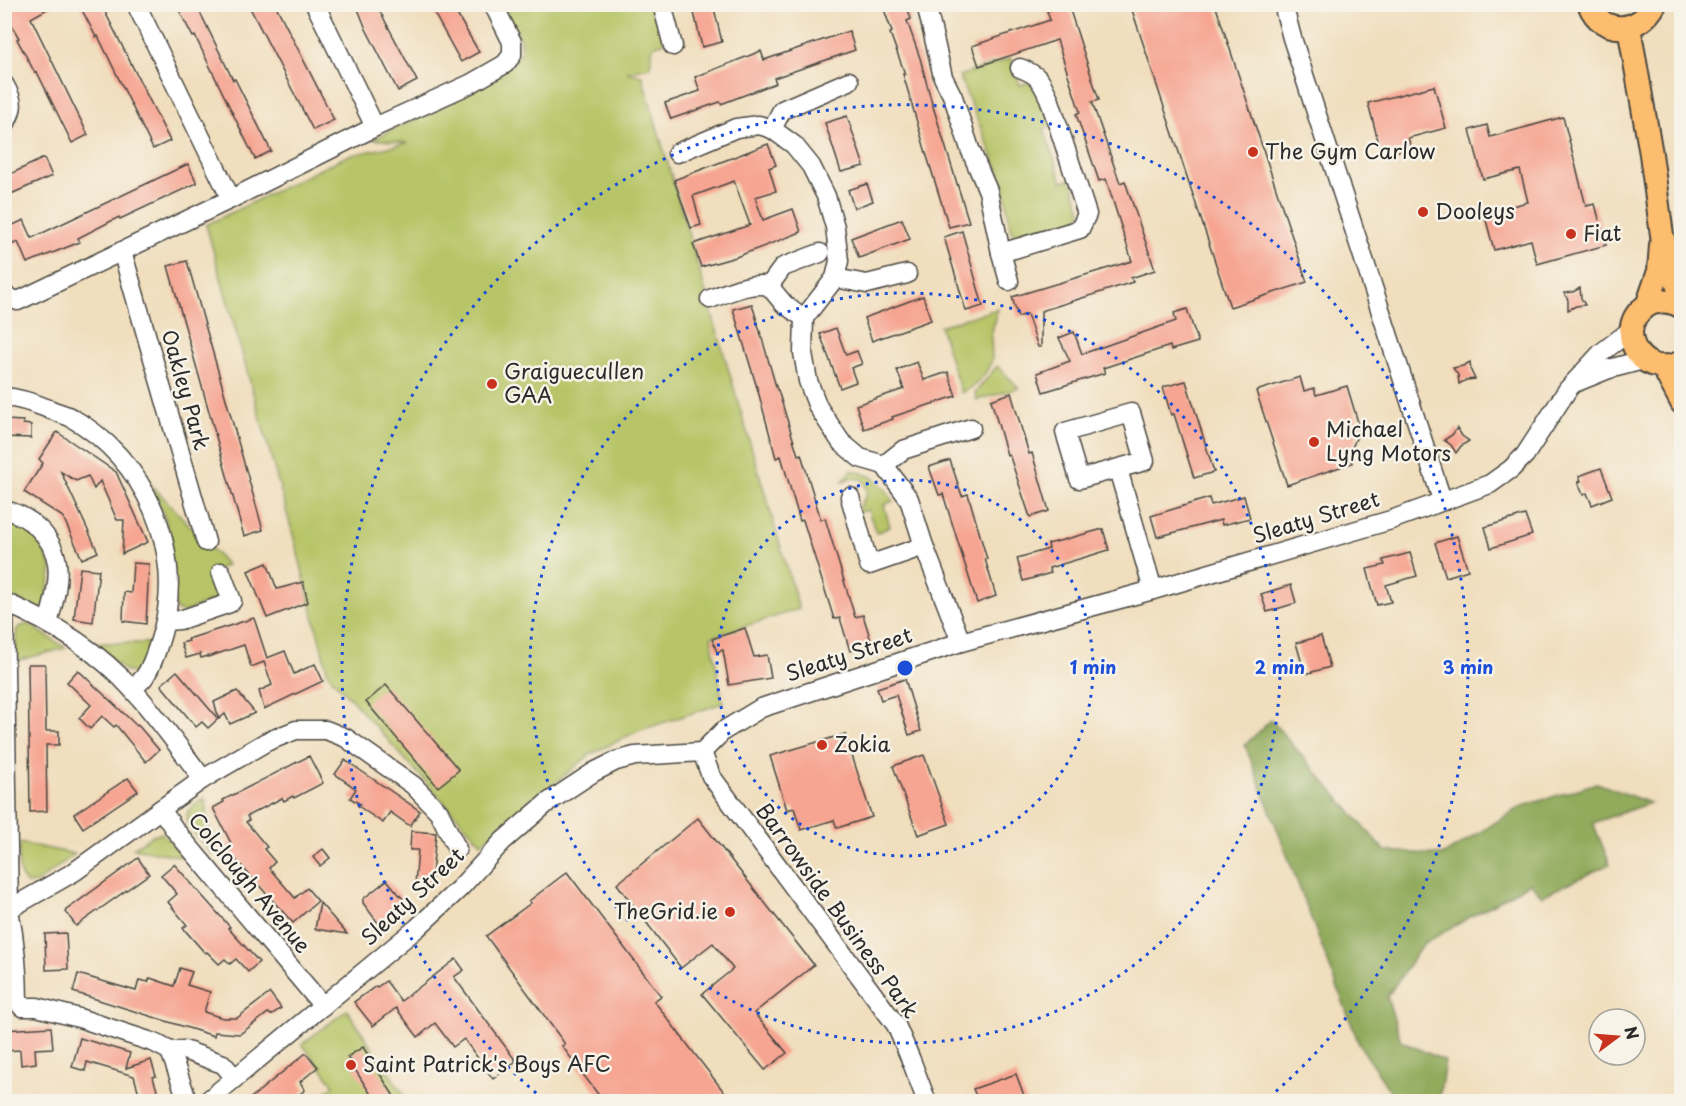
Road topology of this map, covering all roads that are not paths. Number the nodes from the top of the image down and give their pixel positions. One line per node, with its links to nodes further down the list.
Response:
1 (136, 4): 18 (street)
2 (315, 4): 15 (street)
3 (493, 4): 15 (street)
4 (662, 4): 10 (street)
5 (926, 4): 21 (street)
6 (1283, 4): 42 (street)
7 (1589, 4): 9 (main road)
8 (1655, 4): 9 (main road)
9 (1629, 27): 19 (main road)
10 (673, 46)
11 (1020, 68): 21 (street)
12 (849, 81): 16 (street)
13 (4, 84): 14 (street)
14 (4, 127)
15 (375, 127): 18 (street)
16 (772, 129): 17 (street); 24 (street)
17 (676, 153)
18 (231, 199): 20 (street)
19 (1662, 235): 29 (main road); 30 (main road)
20 (122, 251): 27 (street); 44 (street, Oakley Park)
21 (1001, 253): 25 (street)
22 (820, 254): 26 (street)
23 (907, 274): 24 (street)
24 (835, 278): 32 (street)
25 (1009, 281)
26 (769, 286): 28 (street); 32 (street)
27 (4, 296)
28 (710, 299)
29 (1682, 300)
30 (1647, 306): 31 (main road); 33 (main road)
31 (1682, 307)
32 (804, 318): 39 (street)
33 (1631, 330): 34 (main road); 35 (street, Sleaty Street)
34 (1663, 363): 35 (street); 37 (main road)
35 (1574, 382): 42 (street, Sleaty Street)
36 (4, 397): 50 (street)
37 (1682, 403)
38 (971, 428): 39 (street)
39 (884, 465): 45 (street)
40 (1118, 468): 40 (street); 47 (street)
41 (850, 497): 45 (street)
42 (1442, 500): 47 (street, Sleaty Street)
43 (4, 510): 51 (street)
44 (206, 542)
45 (924, 546): 52 (street)
46 (221, 572): 50 (street)
47 (1153, 590): 52 (street, Sleaty Street)
48 (4, 602): 51 (street)
49 (4, 607): 58 (street)
50 (166, 621): 53 (street)
51 (48, 623): 53 (street)
52 (961, 642): 54 (street, Sleaty Street)
53 (132, 689): 55 (street)
54 (702, 752): 59 (street, Sleaty Street); 64 (street, Barrowside Business Park)
55 (203, 779): 56 (street, Colclough Avenue); 57 (street, Colclough Avenue)
56 (161, 809): 58 (street); 59 (street, Colclough Avenue)
57 (457, 849)
58 (7, 911): 60 (street)
59 (323, 1006): 61 (street, Sleaty Street)
60 (170, 1051): 61 (street); 62 (street)
61 (235, 1078): 63 (street, Sleaty Street)
62 (188, 1101)
63 (206, 1101)
64 (927, 1101)

